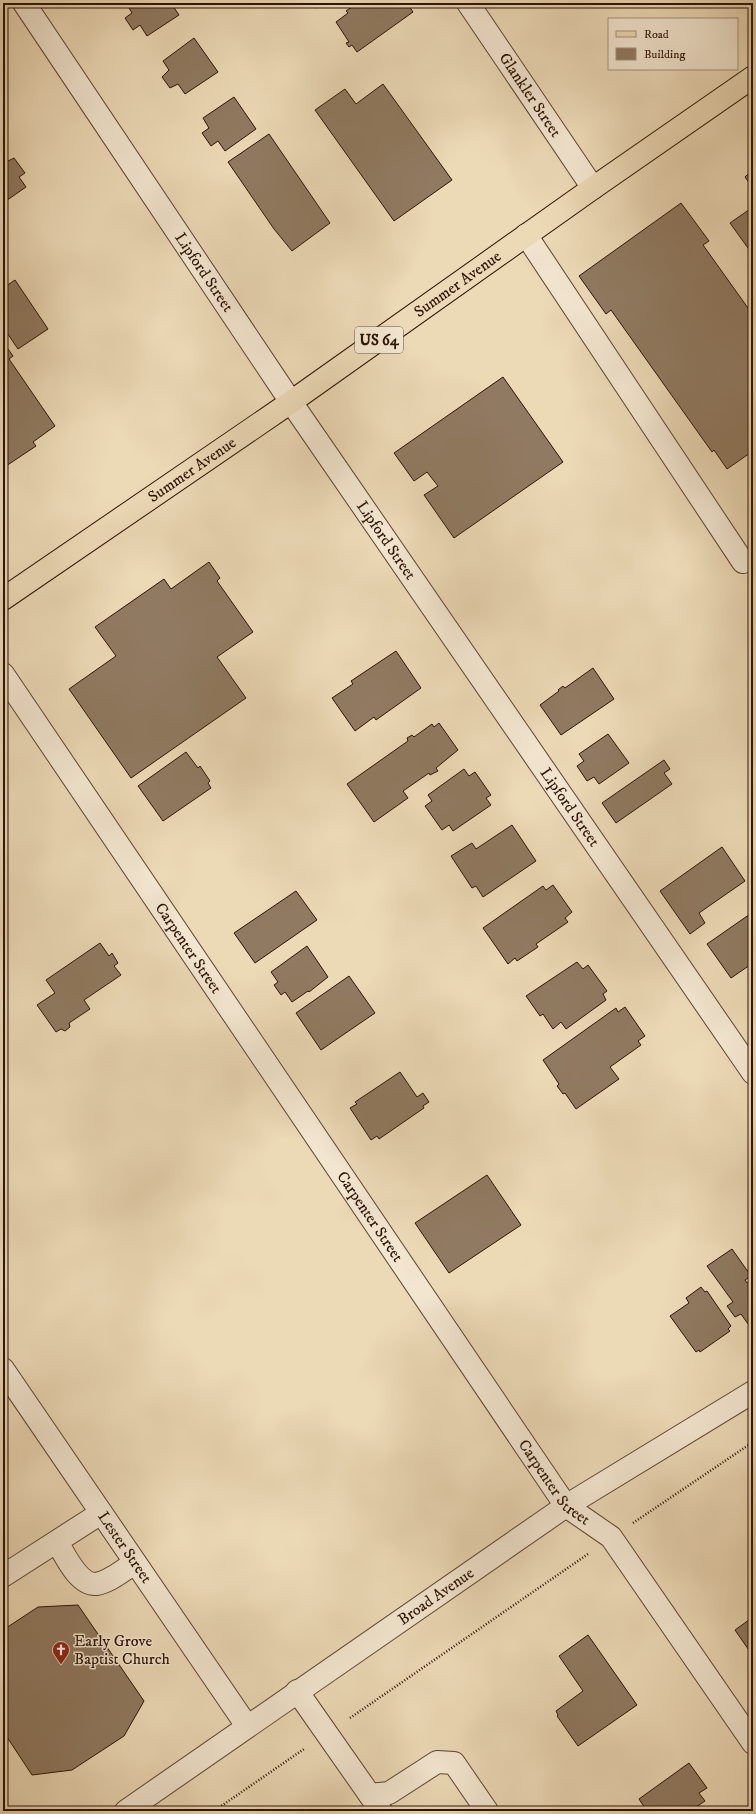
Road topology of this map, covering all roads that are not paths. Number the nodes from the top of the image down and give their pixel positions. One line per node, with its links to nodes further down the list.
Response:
1 (24, 3): 6 (street, Lipford Street)
2 (468, 3): 4 (street, Glankler Street)
3 (753, 77): 4 (main road, Summer Avenue / US 64)
4 (592, 188): 5 (main road, Summer Avenue / US 64)
5 (526, 235): 6 (main road, Summer Avenue / US 64); 7 (street)
6 (292, 402): 8 (main road, Summer Avenue / US 64); 10 (street, Lipford Street)
7 (744, 562)
8 (3, 599)
9 (3, 674): 13 (street, Carpenter Street)
10 (753, 1074)
11 (3, 1369): 14 (street, Lester Street)
12 (753, 1392): 13 (street, Broad Avenue)
13 (566, 1506): 18 (street, Broad Avenue); 20 (street, Carpenter Street)
14 (101, 1513): 15 (street); 16 (street, Lester Street)
15 (57, 1542): 16 (street); 17 (street)
16 (135, 1562): 19 (street, Lester Street)
17 (3, 1576)
18 (297, 1691): 19 (street, Broad Avenue); 21 (street)
19 (247, 1726): 22 (street, Broad Avenue)
20 (753, 1743)
21 (372, 1806): 23 (street)
22 (126, 1811)
23 (487, 1811)

